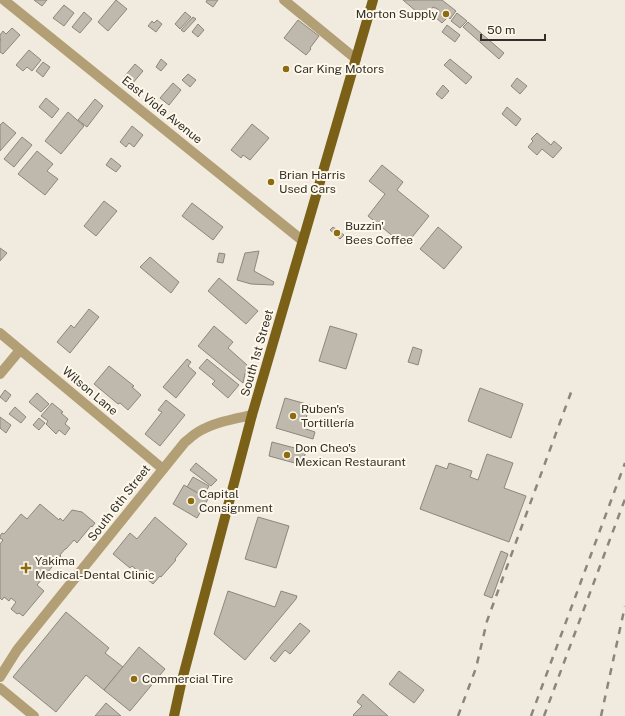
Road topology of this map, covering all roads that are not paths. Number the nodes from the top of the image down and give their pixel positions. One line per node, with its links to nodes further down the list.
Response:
1 (4, 0): 5 (street, East Viola Avenue)
2 (284, 0): 4 (street)
3 (373, 0): 4 (main road, South 1st Street)
4 (356, 59): 5 (main road, South 1st Street)
5 (303, 241): 9 (main road, South 1st Street)
6 (0, 333): 7 (street, Wilson Lane)
7 (20, 350): 8 (street); 10 (street, Wilson Lane)
8 (0, 374)
9 (252, 416): 10 (street, South 6th Street); 14 (main road, South 1st Street)
10 (163, 469): 11 (street, South 6th Street)
11 (0, 676)
12 (0, 688): 13 (street)
13 (34, 716)
14 (174, 716)

